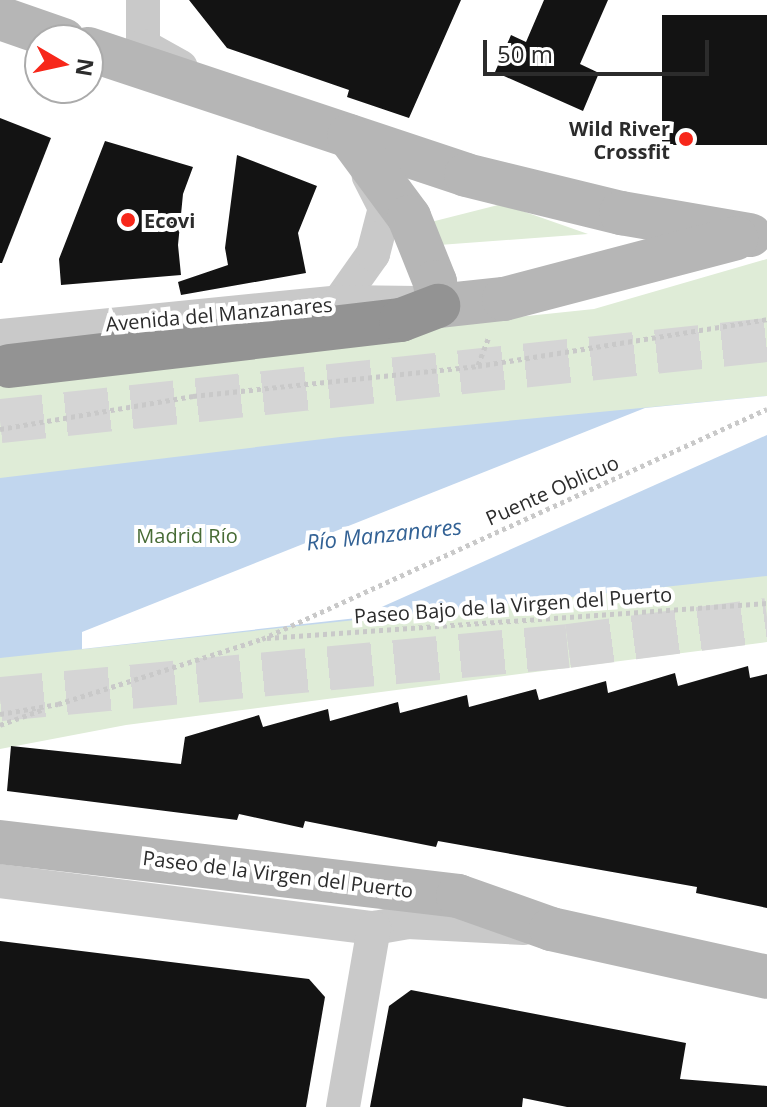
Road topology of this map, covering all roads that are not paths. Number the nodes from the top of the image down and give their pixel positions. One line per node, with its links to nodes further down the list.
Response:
1 (143, 0): 5 (street)
2 (0, 18): 3 (street)
3 (24, 26)
4 (104, 55): 5 (street)
5 (244, 103): 6 (street)
6 (349, 136): 7 (street); 8 (street); 9 (street)
7 (758, 233): 9 (street)
8 (339, 302): 9 (street, Avenida del Manzanares); 10 (street, Avenida del Manzanares)
9 (438, 306): 10 (highway)
10 (4, 351)
11 (0, 842): 14 (street, Paseo de la Virgen del Puerto)
12 (0, 881): 13 (street, Paseo de la Virgen del Puerto)
13 (374, 928): 14 (street, Paseo de la Virgen del Puerto); 16 (street)
14 (551, 929): 15 (street, Paseo de la Virgen del Puerto)
15 (767, 977)
16 (343, 1107)

